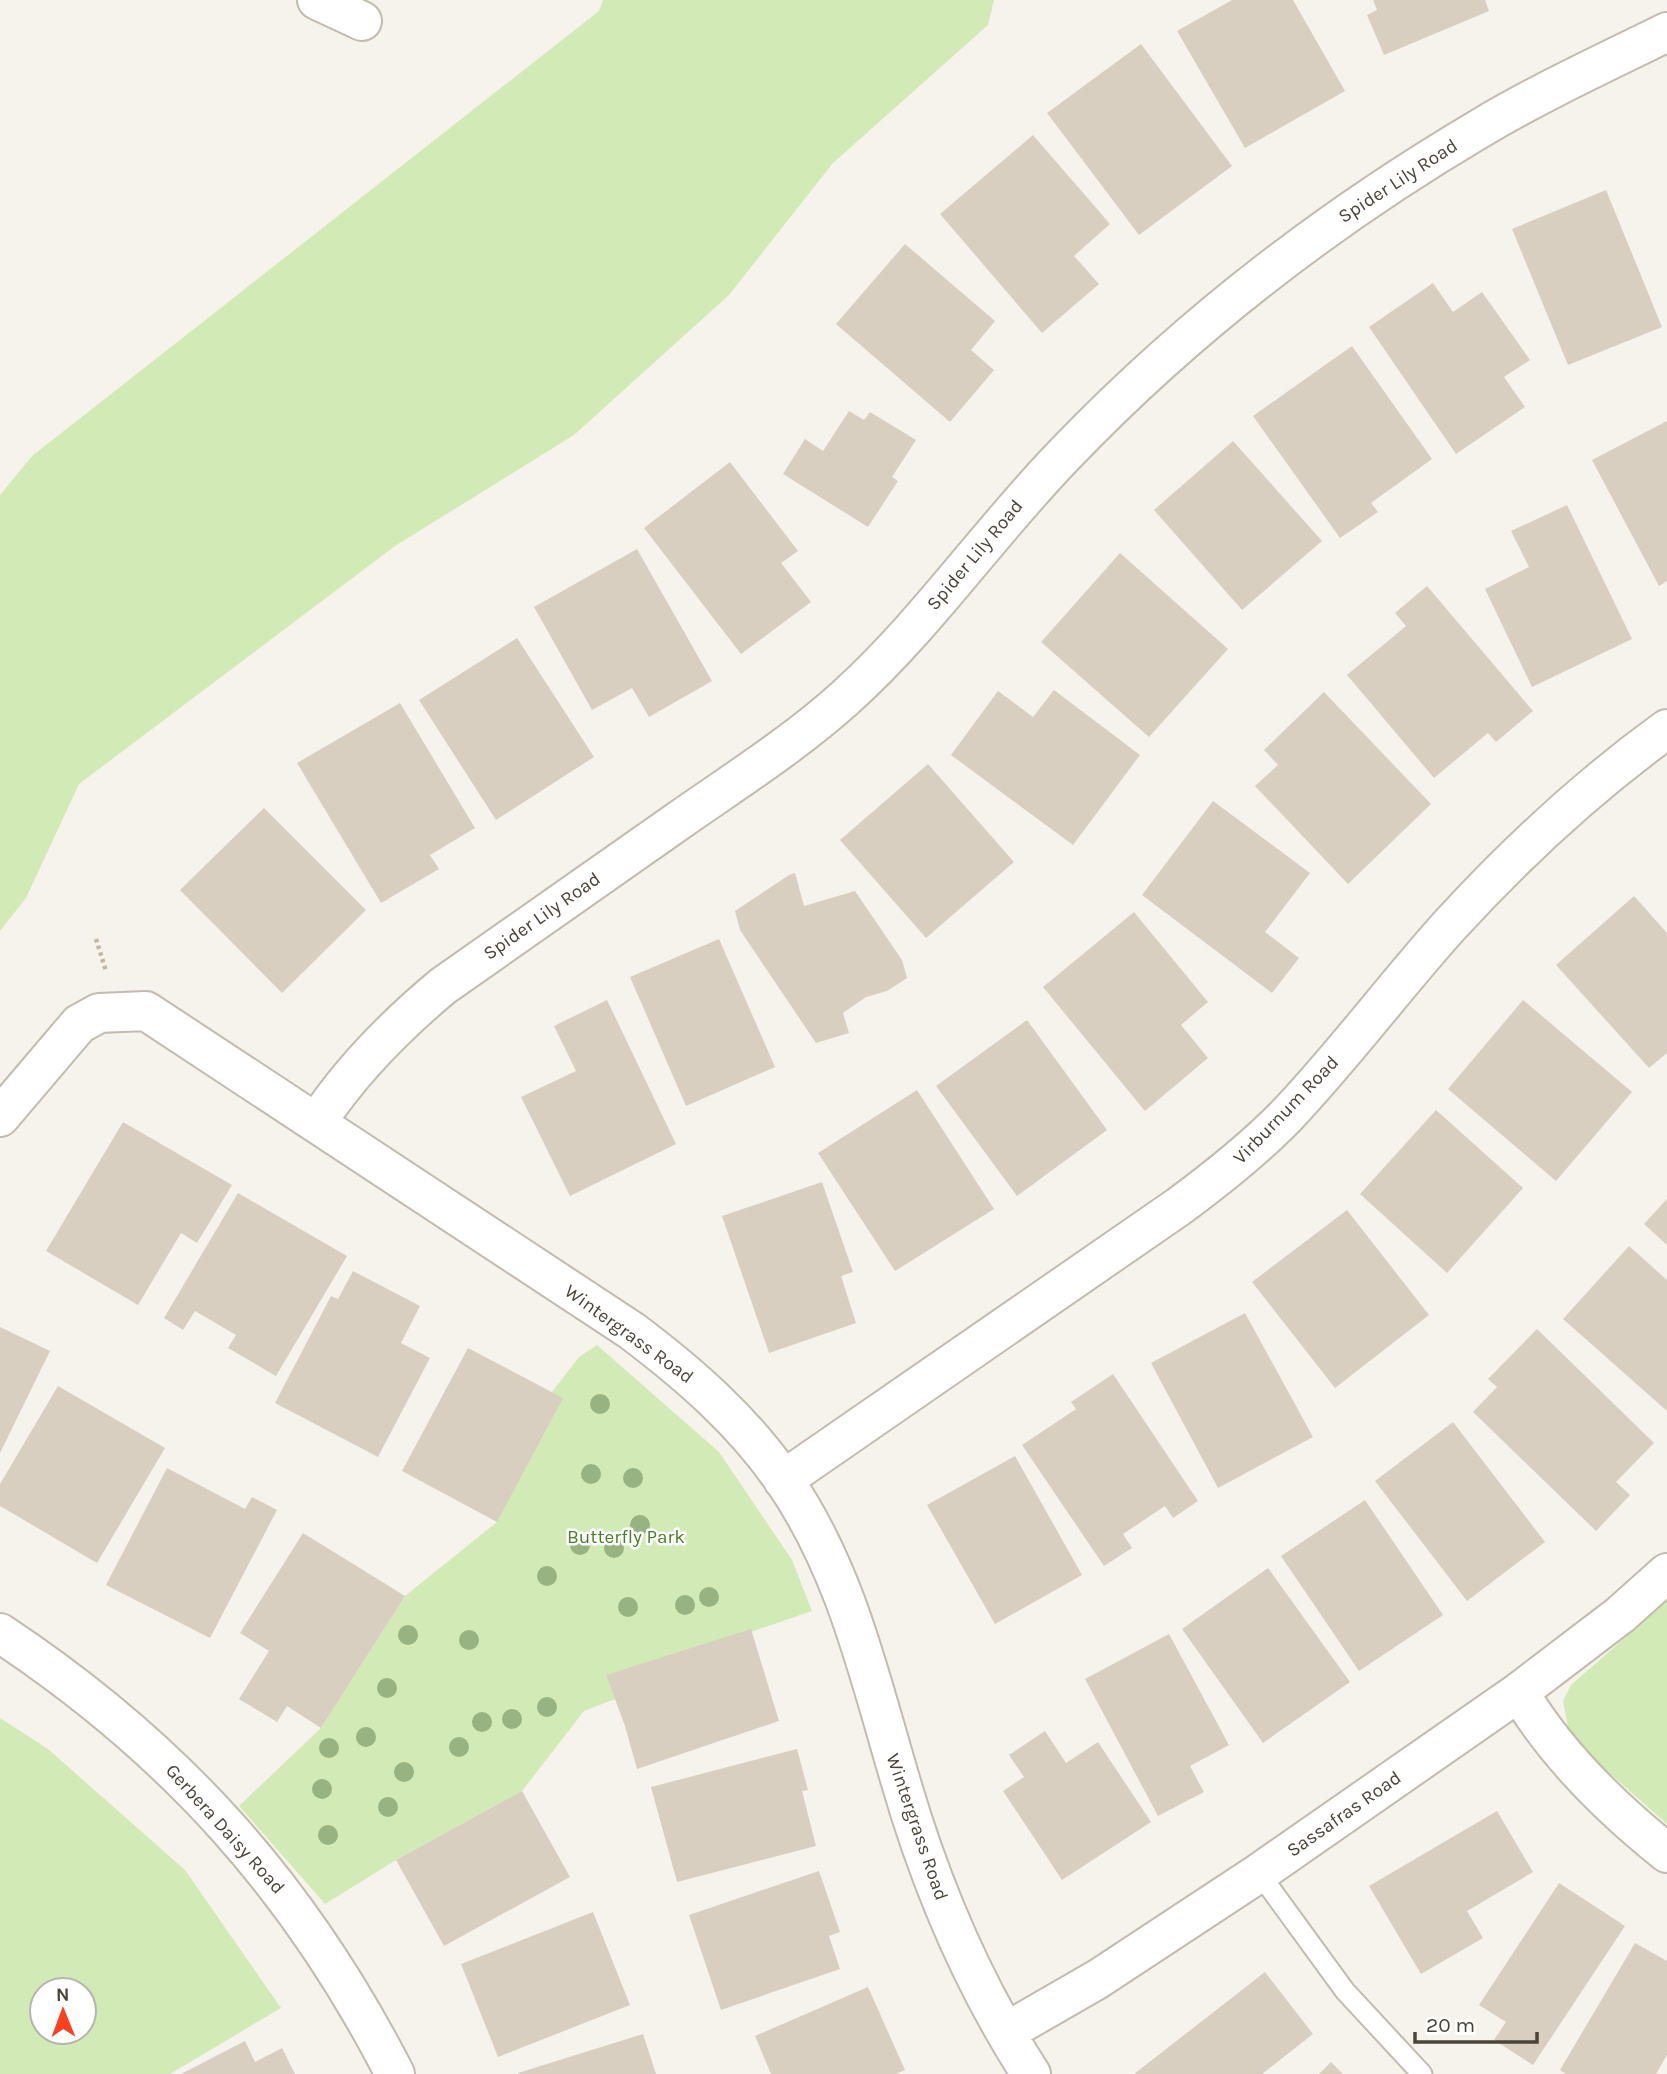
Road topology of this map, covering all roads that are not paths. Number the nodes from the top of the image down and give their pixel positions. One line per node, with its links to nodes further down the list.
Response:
1 (317, 0): 2 (street)
2 (362, 21)
3 (1667, 32): 6 (street, Spider Lily Road)
4 (1667, 729): 7 (street, Virburnum Road)
5 (0, 1116): 6 (street, Wintergrass Road)
6 (317, 1122): 7 (street, Wintergrass Road)
7 (783, 1480): 13 (street, Wintergrass Road)
8 (1667, 1573): 10 (street, Sassafras Road)
9 (0, 1633): 14 (street, Gerbera Daisy Road)
10 (1519, 1692): 11 (street); 12 (street, Sassafras Road)
11 (1667, 1853)
12 (1259, 1873): 13 (street, Sassafras Road); 16 (lane)
13 (1006, 2032): 15 (street, Wintergrass Road)
14 (395, 2074)
15 (1031, 2074)
16 (1422, 2074)

